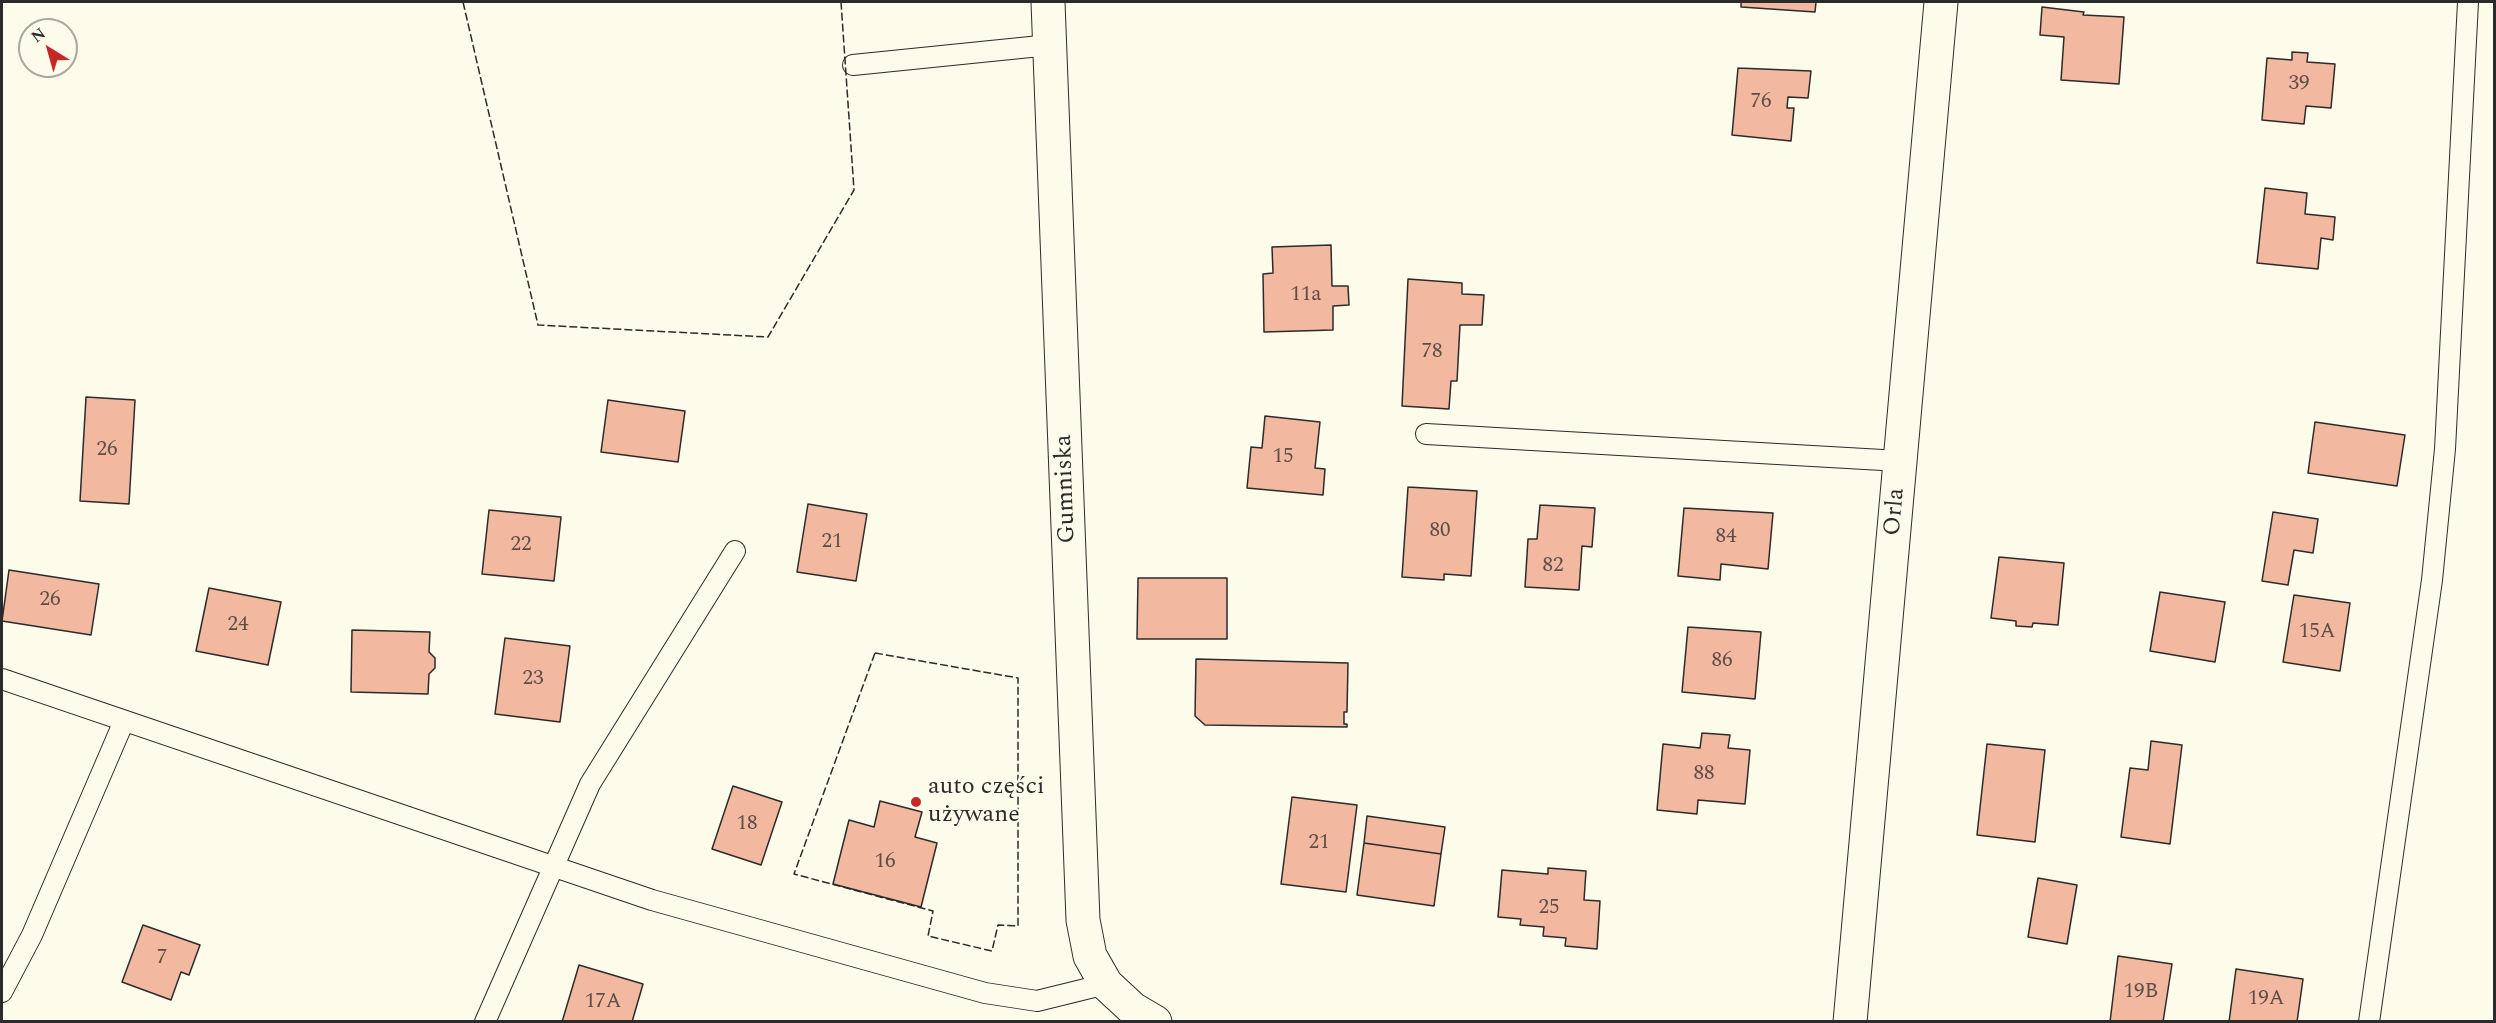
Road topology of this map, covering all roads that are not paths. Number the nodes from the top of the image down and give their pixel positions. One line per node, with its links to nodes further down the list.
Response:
1 (1048, 2): 4 (street, Gumniska)
2 (1941, 2): 7 (street, Orla)
3 (2468, 2): 17 (lane)
4 (1050, 45): 5 (lane); 12 (street, Gumniska)
5 (853, 66)
6 (1426, 434): 7 (lane)
7 (1900, 460): 16 (street, Orla)
8 (735, 551): 11 (lane)
9 (2, 679): 10 (lane)
10 (124, 721): 11 (lane); 13 (lane)
11 (554, 867): 12 (lane); 14 (lane)
12 (1102, 979): 15 (street)
13 (2, 992)
14 (485, 1022)
15 (1155, 1022)
16 (1850, 1022)
17 (2369, 1022)

